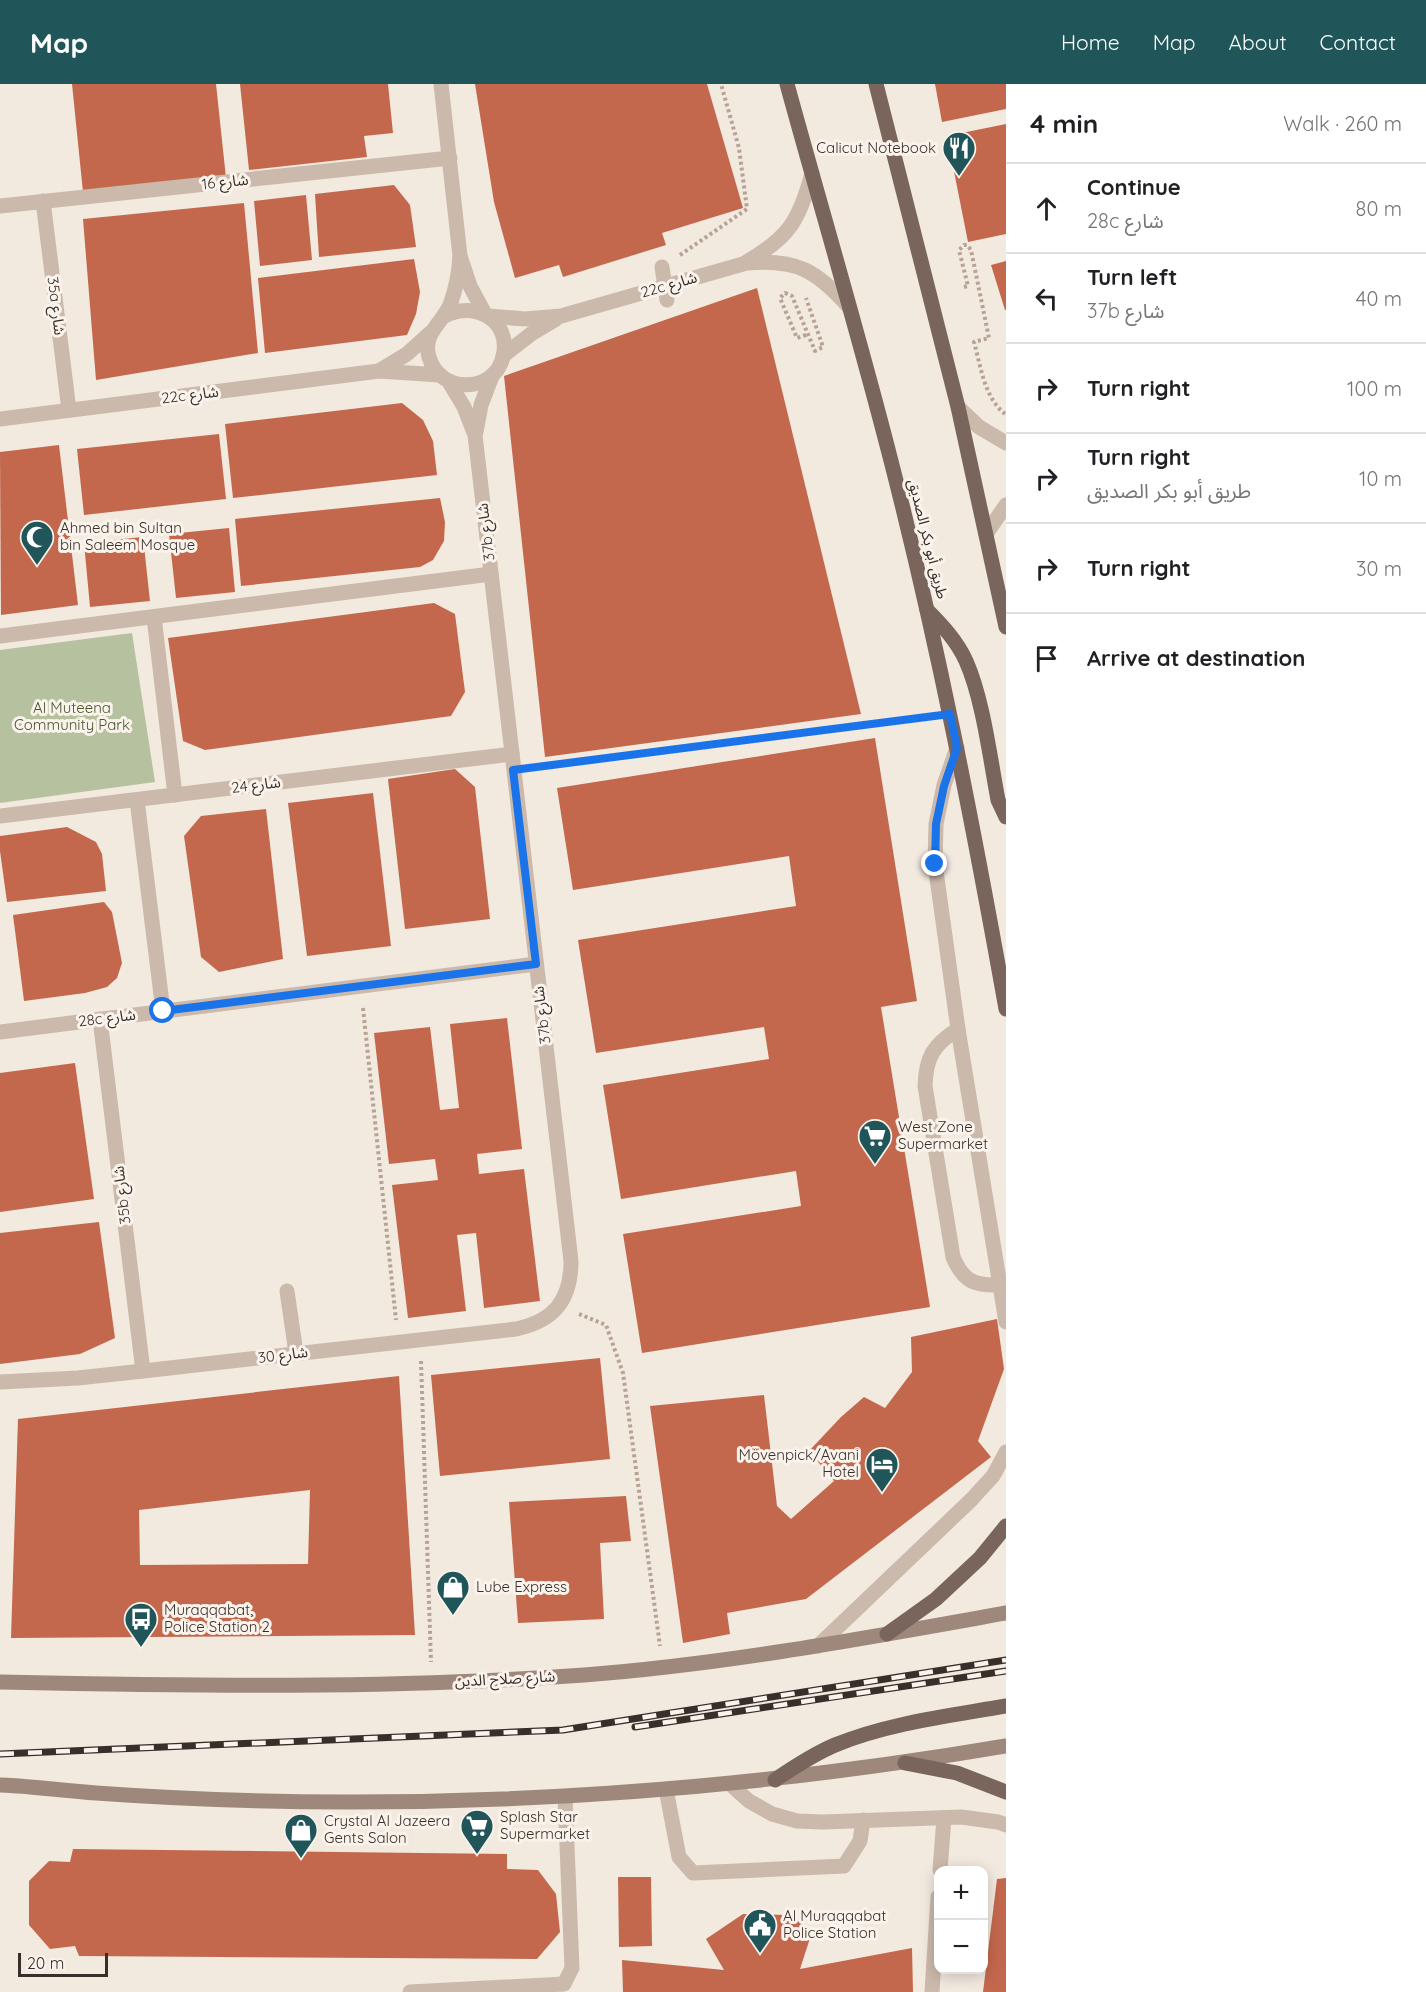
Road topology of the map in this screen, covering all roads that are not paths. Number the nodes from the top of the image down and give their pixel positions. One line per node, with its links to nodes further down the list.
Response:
1 (441, 84): 4 (street)
2 (787, 84): 5 (main road, طريق أبو بكر الصديق)
3 (876, 84): 21 (main road)
4 (450, 158): 6 (street, شارع 16); 8 (street)
5 (812, 173): 9 (street, 22c شارع); 12 (main road, طريق أبو بكر الصديق)
6 (43, 201): 7 (street, شارع 16); 22 (street, 35a شارع)
7 (0, 206)
8 (460, 256): 13 (street); 14 (street)
9 (742, 264): 11 (street, 22c شارع); 12 (street, 22c شارع)
10 (662, 267): 11 (street)
11 (666, 294): 15 (street, 22c شارع)
12 (849, 306): 29 (main road, طريق أبو بكر الصديق)
13 (486, 315): 14 (street); 15 (street, 22c شارع); 17 (street)
14 (445, 316): 16 (street)
15 (561, 316): 17 (street, 22c شارع)
16 (430, 333): 18 (street, 22c شارع); 20 (street)
17 (503, 356): 19 (street)
18 (379, 371): 20 (street, 22c شارع); 22 (street, 22c شارع)
19 (492, 376): 20 (street); 24 (street, 37b شارع)
20 (444, 378): 24 (street, 37b شارع)
21 (958, 407): 25 (street); 27 (main road)
22 (69, 411): 23 (street, 22c شارع)
23 (0, 419)
24 (475, 435): 28 (street, 37b شارع)
25 (1006, 443)
26 (1006, 505): 27 (street)
27 (986, 534): 31 (main road)
28 (491, 574): 30 (street); 34 (street, 37b شارع)
29 (927, 610): 33 (main road, طريق أبو بكر الصديق); 38 (main road)
30 (154, 617): 32 (street); 35 (street)
31 (1006, 627)
32 (0, 636)
33 (957, 748): 40 (main road, طريق أبو بكر الصديق); 43 (street)
34 (512, 754): 35 (street, شارع 24); 39 (street, 37b شارع)
35 (175, 795): 36 (street, شارع 24)
36 (137, 800): 37 (street, شارع 24); 41 (street)
37 (0, 816)
38 (1006, 817)
39 (536, 964): 41 (street, 28c شارع); 47 (street, 37b شارع)
40 (1006, 1009)
41 (163, 1011): 42 (street, 28c شارع)
42 (100, 1019): 44 (street, 28c شارع); 50 (street, 35b شارع)
43 (958, 1029): 45 (street); 45 (street)
44 (0, 1032)
45 (1000, 1285): 48 (street)
46 (287, 1291): 49 (street)
47 (559, 1306): 49 (street, شارع 30)
48 (1006, 1322)
49 (296, 1353): 50 (street, شارع 30)
50 (143, 1371): 51 (street, شارع 30)
51 (0, 1382)
52 (1006, 1452): 56 (street)
53 (1006, 1526): 55 (main road)
54 (1006, 1613): 55 (main road, شارع صلاح الدين)
55 (887, 1634): 56 (main road, شارع صلاح الدين)
56 (818, 1646): 57 (main road, شارع صلاح الدين)
57 (0, 1682)
58 (1006, 1706): 61 (main road)
59 (1006, 1746): 60 (main road)
60 (905, 1763): 61 (main road); 65 (main road)
61 (775, 1779): 62 (main road)
62 (730, 1784): 64 (main road); 68 (street)
63 (0, 1785): 66 (main road)
64 (666, 1789): 66 (main road); 68 (street)
65 (1006, 1792)
66 (565, 1797): 72 (street)
67 (944, 1818): 68 (street); 69 (street); 70 (street)
68 (862, 1820)
69 (1006, 1825)
70 (940, 1866)
71 (937, 1920): 73 (street)
72 (410, 1992)
73 (932, 1992)

